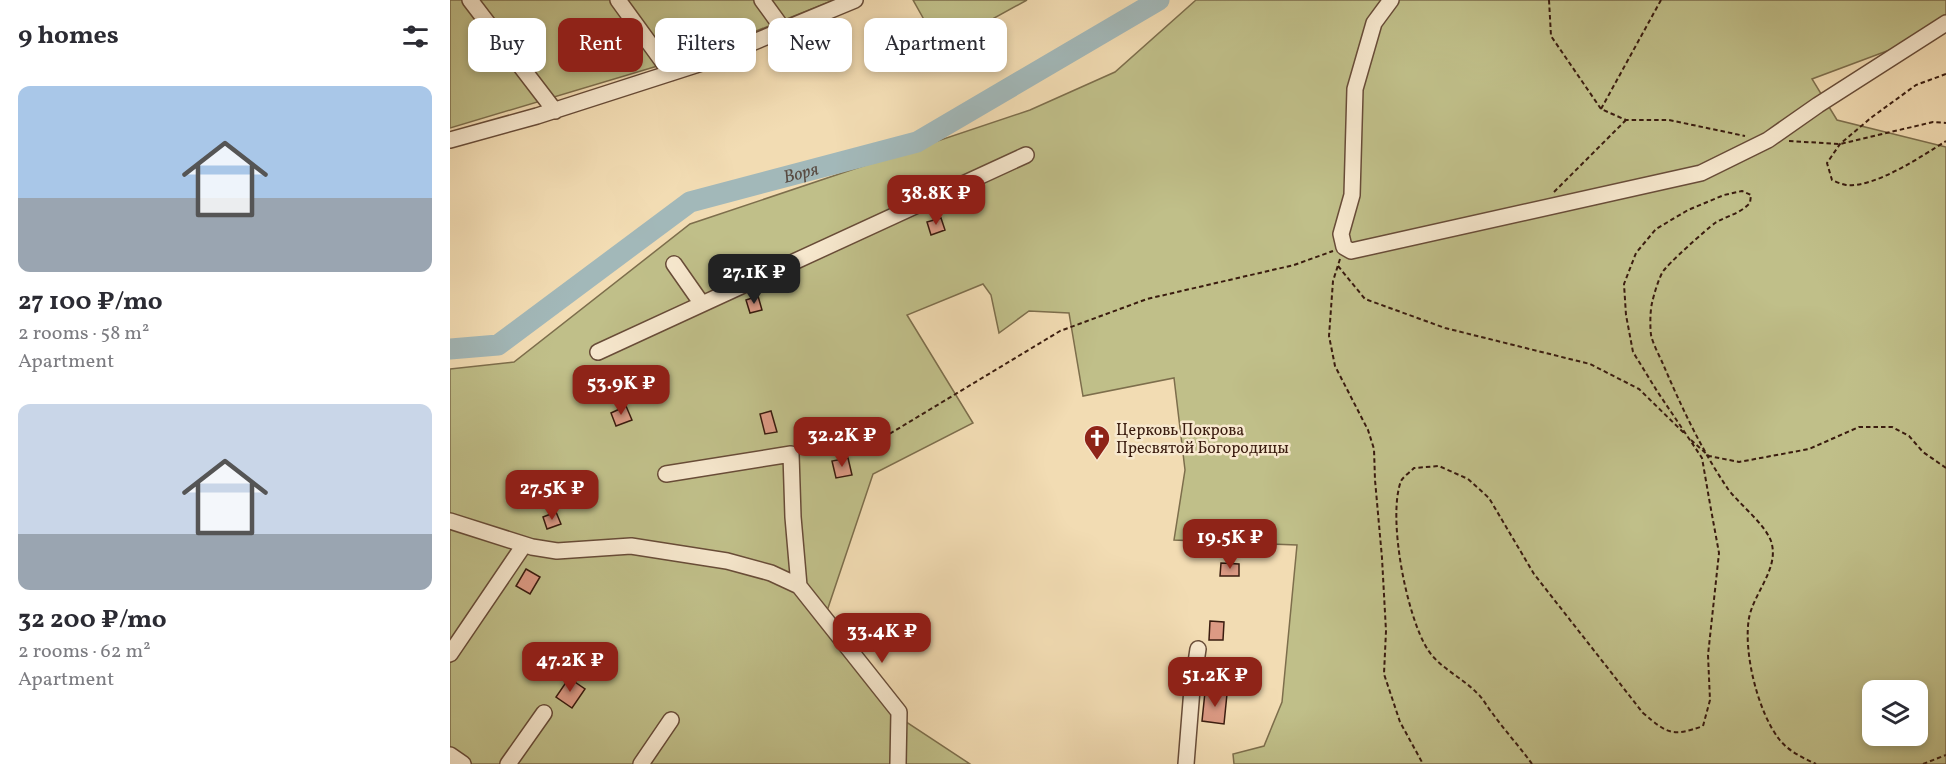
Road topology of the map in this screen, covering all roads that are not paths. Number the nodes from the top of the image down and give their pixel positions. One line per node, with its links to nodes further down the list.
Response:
1 (470, 0): 11 (street)
2 (618, 0): 10 (street)
3 (762, 0): 6 (street)
4 (855, 0): 7 (street)
5 (1391, 0): 8 (street)
6 (775, 18)
7 (810, 18)
8 (1946, 23)
9 (768, 35): 10 (street)
10 (671, 73): 11 (street)
11 (555, 111): 12 (street)
12 (450, 140)
13 (1026, 155): 15 (street)
14 (674, 264): 15 (street)
15 (702, 304): 16 (street)
16 (598, 352)
17 (666, 474): 20 (street)
18 (450, 521): 19 (street)
19 (524, 545): 20 (street); 22 (street)
20 (799, 586): 29 (street)
21 (1198, 649): 30 (street)
22 (450, 654)
23 (544, 713): 27 (street)
24 (671, 720): 28 (street)
25 (450, 755): 26 (street)
26 (463, 764)
27 (508, 764)
28 (641, 764)
29 (897, 764)
30 (1186, 764)

